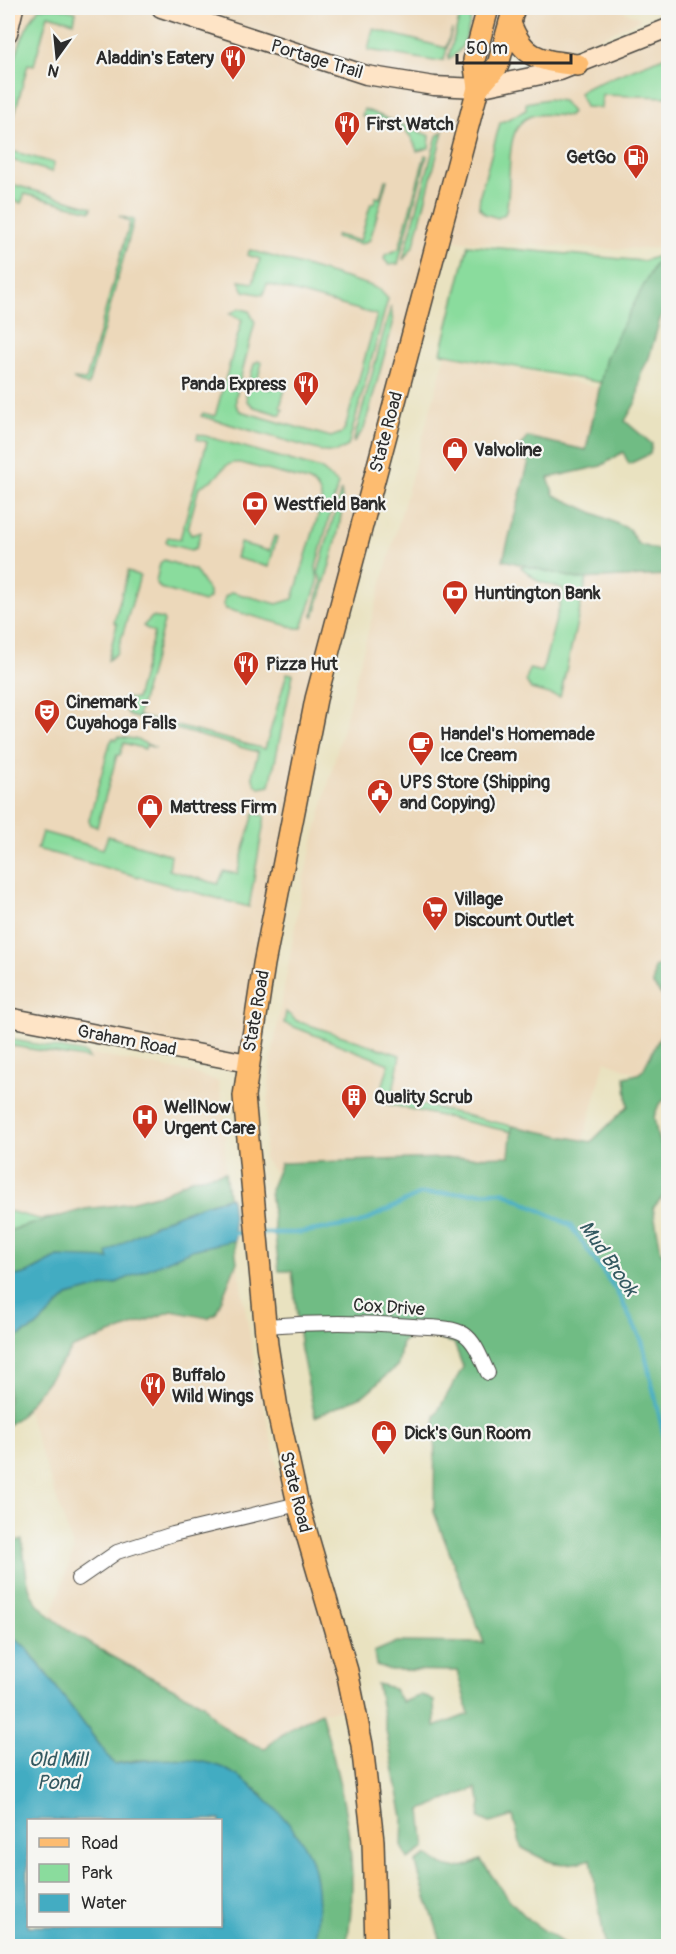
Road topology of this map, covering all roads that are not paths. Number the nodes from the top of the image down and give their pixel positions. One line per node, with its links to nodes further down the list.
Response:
1 (14, 8): 6 (main road)
2 (161, 8): 8 (main road, Portage Trail)
3 (488, 8): 8 (main road, State Road)
4 (512, 15): 7 (main road); 8 (main road, State Road)
5 (669, 28): 7 (main road, Portage Trail)
6 (8, 33)
7 (578, 65): 8 (main road, Portage Trail)
8 (478, 88): 10 (main road, State Road)
9 (8, 1017): 10 (main road, Graham Road)
10 (248, 1063): 11 (main road, State Road)
11 (265, 1326): 12 (street, Cox Drive); 13 (main road, State Road)
12 (488, 1373)
13 (298, 1504): 14 (street); 15 (main road, State Road)
14 (78, 1579)
15 (376, 1947)

